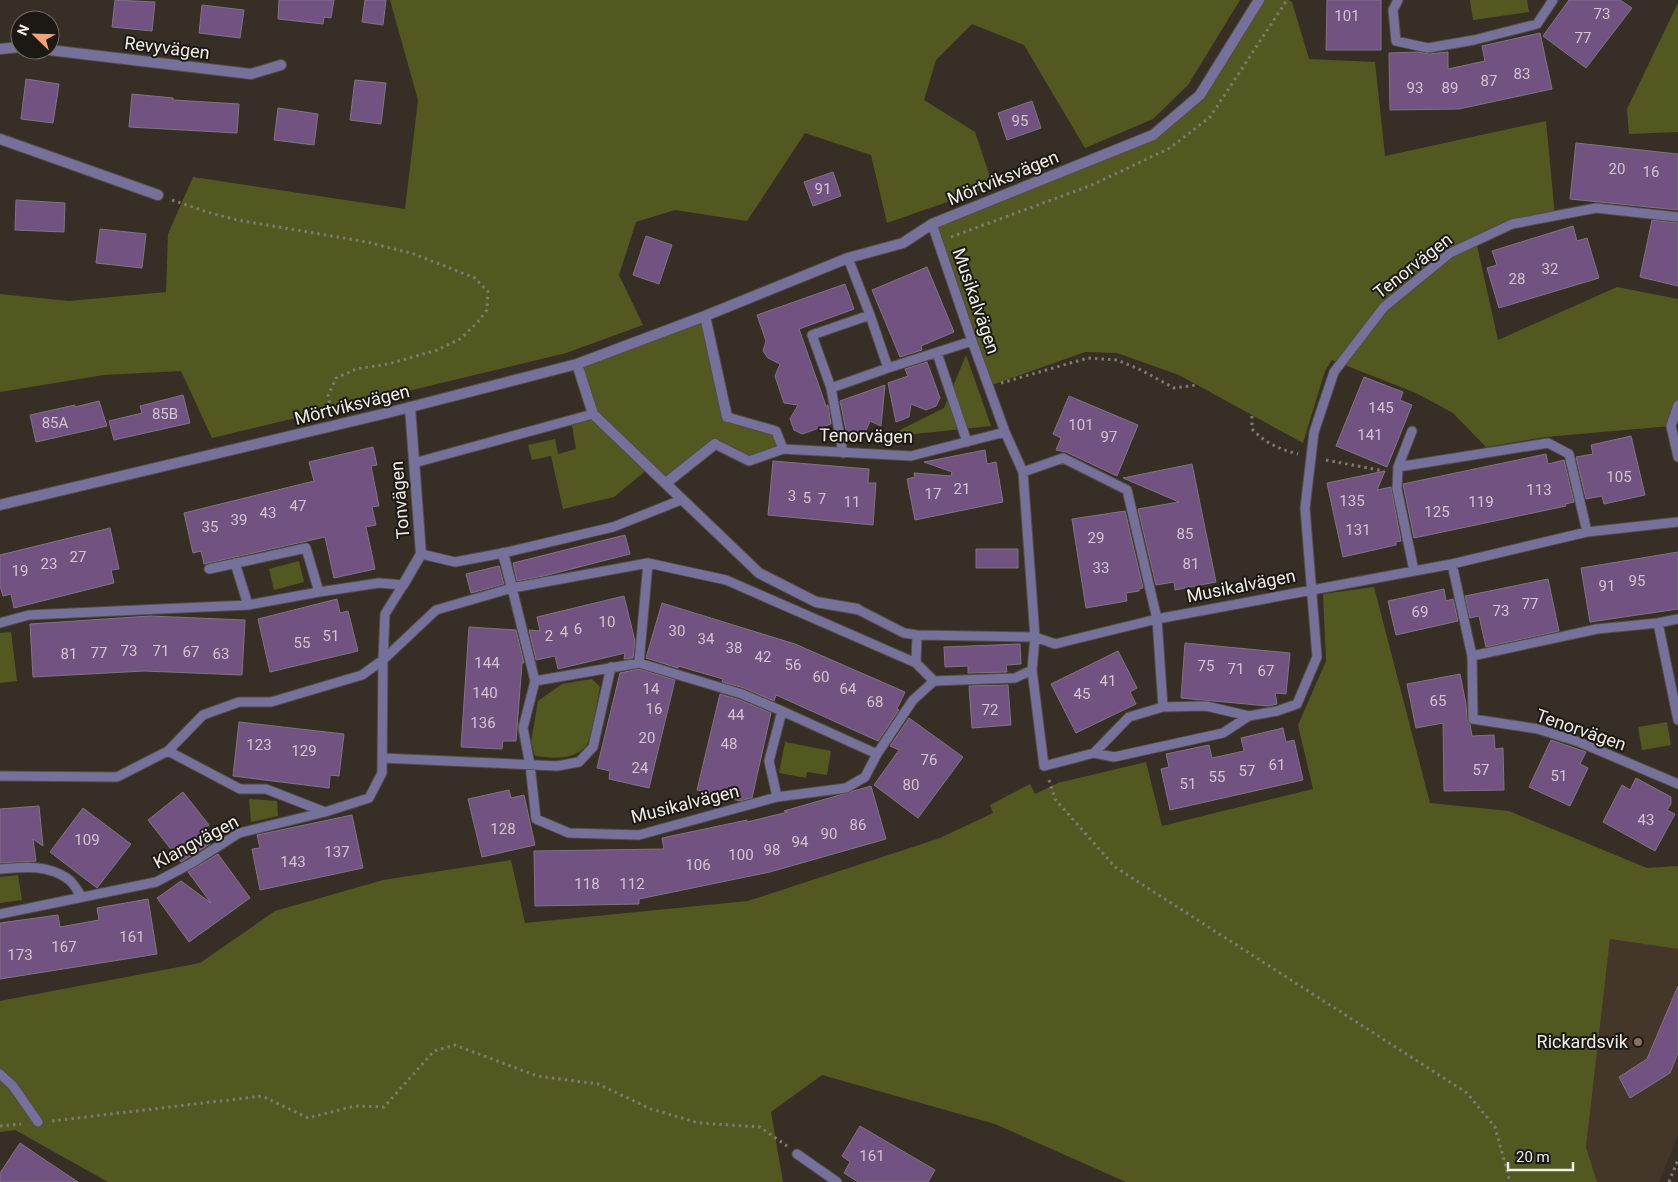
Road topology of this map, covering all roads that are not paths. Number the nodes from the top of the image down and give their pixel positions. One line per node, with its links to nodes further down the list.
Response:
1 (1259, 0): 9 (street, Mörtviksvägen)
2 (1398, 0): 3 (lane)
3 (1553, 0)
4 (60, 51): 5 (street, Revyvägen)
5 (281, 65)
6 (0, 139): 7 (street)
7 (158, 195)
8 (1678, 217): 47 (lane, Tenorvägen)
9 (932, 224): 10 (street, Mörtviksvägen); 13 (lane, Musikalvägen)
10 (848, 258): 11 (lane); 12 (street, Mörtviksvägen)
11 (870, 315): 16 (lane); 17 (lane)
12 (705, 316): 15 (street, Mörtviksvägen); 21 (street)
13 (972, 342): 14 (lane); 23 (lane, Musikalvägen)
14 (937, 353): 16 (lane); 25 (lane)
15 (578, 364): 19 (street, Mörtviksvägen); 20 (street)
16 (888, 368): 17 (lane)
17 (831, 388): 28 (lane)
18 (1678, 405): 24 (lane)
19 (410, 407): 30 (street, Tonvägen); 35 (street, Mörtviksvägen)
20 (592, 414): 30 (lane); 33 (street, Musikalvägen)
21 (727, 417): 27 (lane)
22 (1412, 431): 31 (lane)
23 (1006, 432): 25 (lane, Tenorvägen); 32 (lane, Musikalvägen)
24 (1676, 440): 29 (lane)
25 (967, 442): 28 (lane, Tenorvägen)
26 (715, 444): 27 (lane, Tenorvägen); 33 (street)
27 (783, 449): 28 (lane, Tenorvägen)
28 (843, 453)
29 (1678, 457)
30 (414, 463): 39 (street, Tonvägen)
31 (1398, 467): 37 (lane); 44 (lane)
32 (1023, 472): 51 (lane); 56 (lane, Musikalvägen)
33 (666, 483): 34 (street, Musikalvägen)
34 (681, 500): 38 (lane); 50 (street, Musikalvägen)
35 (0, 505)
36 (1678, 522): 37 (lane)
37 (1587, 532): 42 (lane)
38 (503, 553): 39 (lane); 46 (street)
39 (421, 554): 45 (street, Tonvägen)
40 (235, 563): 43 (lane); 48 (lane); 49 (lane)
41 (648, 563): 46 (lane); 59 (lane); 60 (lane)
42 (1452, 564): 44 (lane); 57 (lane, Tenorvägen)
43 (209, 569)
44 (1414, 571): 47 (lane)
45 (403, 586): 48 (lane); 58 (lane, Klangvägen)
46 (512, 588): 58 (lane); 63 (lane, Musikalvägen)
47 (1313, 589): 51 (lane, Musikalvägen); 67 (lane, Musikalvägen)
48 (319, 592): 49 (lane)
49 (248, 605): 53 (lane)
50 (858, 609): 55 (lane, Musikalvägen)
51 (1156, 619): 56 (lane, Musikalvägen); 65 (lane)
52 (1678, 619): 54 (lane)
53 (0, 623)
54 (1658, 623): 57 (lane); 68 (lane)
55 (917, 635): 56 (lane, Musikalvägen); 60 (lane)
56 (1034, 637): 62 (lane, Musikalvägen)
57 (1472, 656): 75 (lane, Tenorvägen)
58 (383, 660): 69 (lane); 72 (lane, Klangvägen)
59 (639, 663): 61 (lane); 66 (lane)
60 (916, 663): 64 (lane)
61 (611, 668): 63 (lane); 73 (lane)
62 (1032, 670): 64 (lane); 70 (lane, Musikalvägen)
63 (535, 681): 73 (lane, Musikalvägen)
64 (934, 681): 71 (lane, Musikalvägen)
65 (1163, 707): 67 (lane, Musikalvägen); 70 (lane, Musikalvägen)
66 (782, 711): 71 (lane); 76 (lane)
67 (1249, 716): 70 (lane, Musikalvägen)
68 (1678, 720)
69 (168, 751): 74 (lane); 77 (lane, Klangvägen)
70 (1094, 753)
71 (877, 754): 76 (lane, Musikalvägen)
72 (382, 758): 73 (lane); 77 (lane, Klangvägen)
73 (530, 766): 76 (lane, Musikalvägen)
74 (0, 776)
75 (1678, 784)
76 (777, 797)
77 (325, 812): 79 (lane, Klangvägen)
78 (0, 869): 79 (lane)
79 (82, 898): 80 (lane, Klangvägen)
80 (0, 914)
81 (0, 1074): 82 (lane)
82 (38, 1122)
83 (798, 1154): 84 (lane)
84 (837, 1182)

